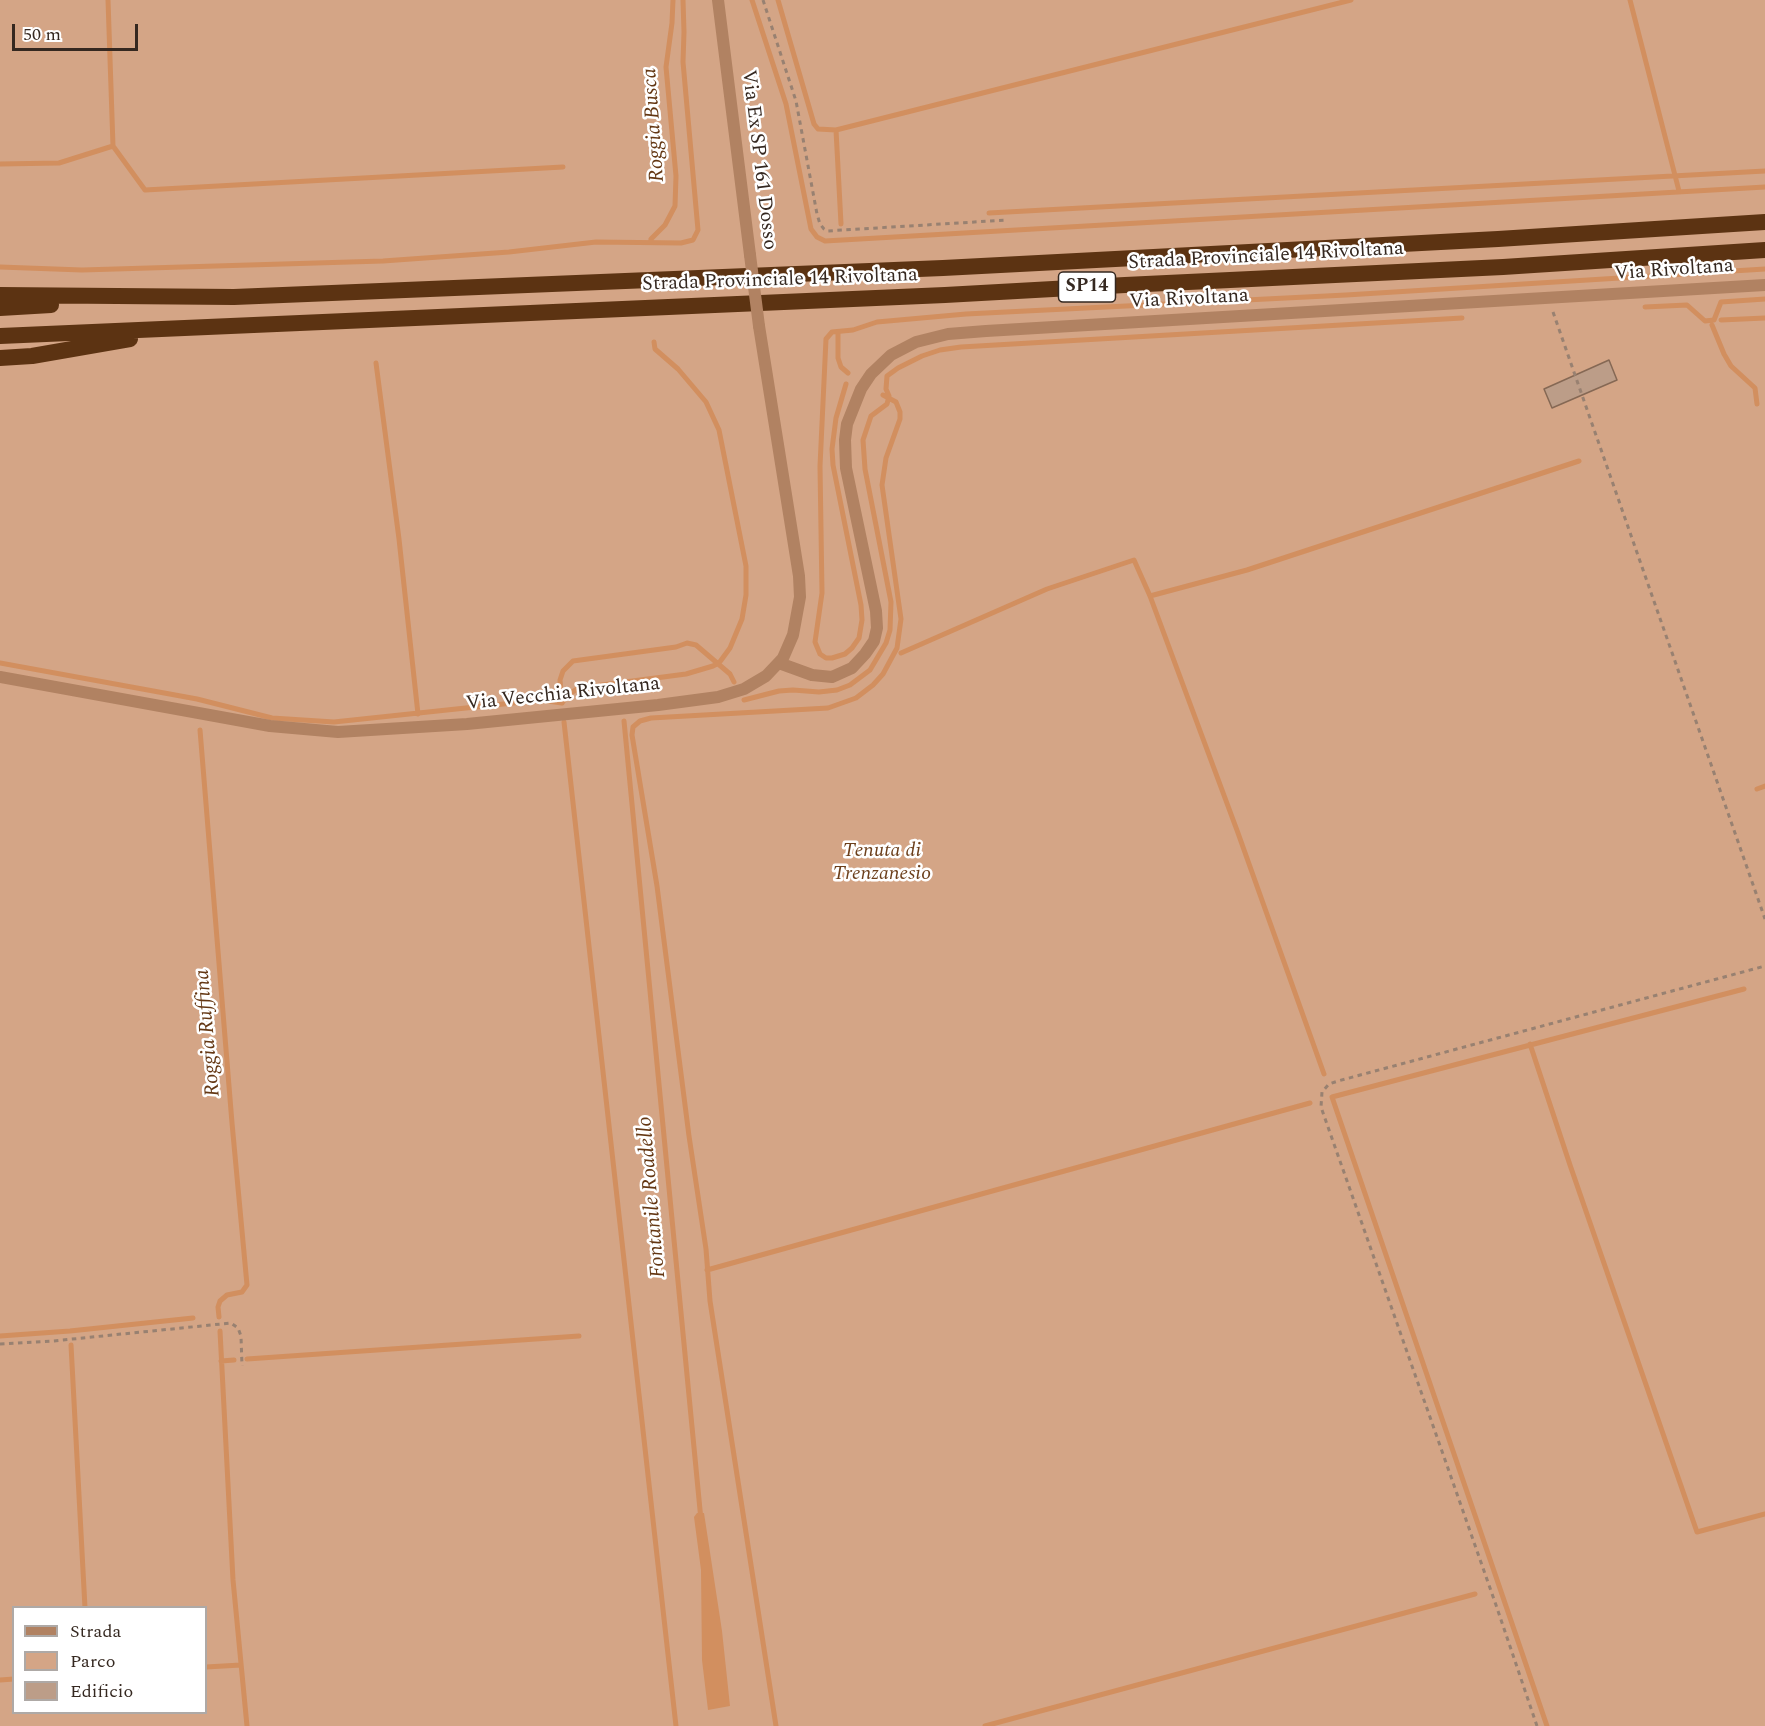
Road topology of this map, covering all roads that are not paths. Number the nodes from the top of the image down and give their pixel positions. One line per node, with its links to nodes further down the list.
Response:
1 (718, 0): 9 (street, Via Ex SP 161 Dosso, bridge)
2 (1765, 222): 6 (highway, Strada Provinciale 14 Rivoltana / SP14)
3 (1765, 250): 8 (highway, Strada Provinciale 14 Rivoltana / SP14)
4 (1765, 285): 12 (street, Via Rivoltana)
5 (0, 295): 6 (highway)
6 (217, 297): 7 (highway)
7 (0, 308)
8 (201, 326): 10 (highway); 11 (highway)
9 (759, 326): 12 (street, Via Vecchia Rivoltana)
10 (0, 336)
11 (0, 358)
12 (779, 663): 13 (street, Via Vecchia Rivoltana)
13 (0, 677)

